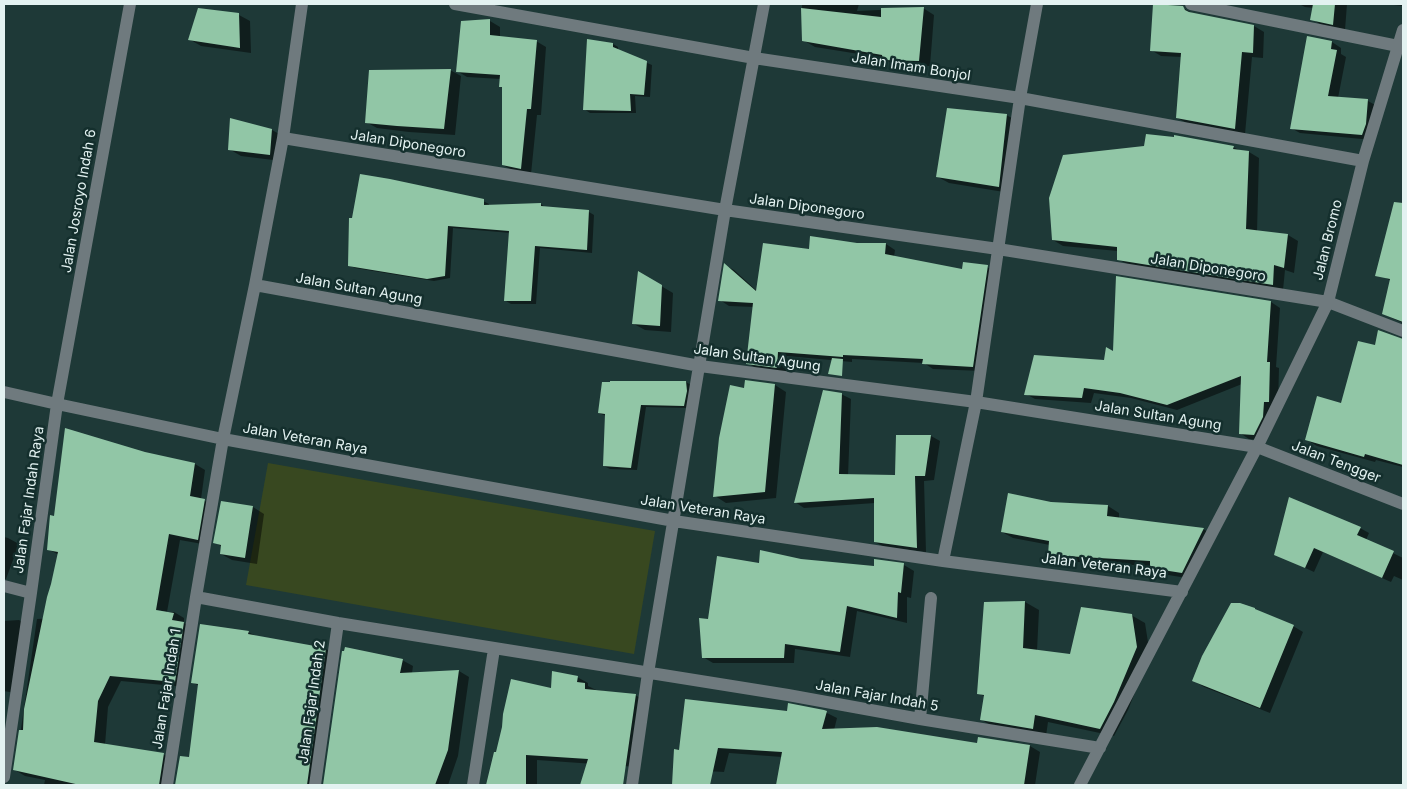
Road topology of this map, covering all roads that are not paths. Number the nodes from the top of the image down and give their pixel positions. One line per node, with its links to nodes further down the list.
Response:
1 (130, 4): 21 (street, Jalan Josroyo Indah 6)
2 (302, 4): 11 (street, Jalan Fajar Indah 1)
3 (455, 4): 9 (street, Jalan Imam Bonjol)
4 (764, 4): 9 (street)
5 (1038, 4): 10 (street)
6 (1191, 4): 8 (street)
7 (1403, 30): 8 (street, Jalan Bromo)
8 (1398, 46): 12 (street, Jalan Bromo)
9 (754, 58): 10 (street, Jalan Imam Bonjol); 13 (street)
10 (1020, 98): 12 (street, Jalan Imam Bonjol); 14 (street)
11 (283, 138): 13 (street, Jalan Diponegoro); 15 (street, Jalan Fajar Indah 1)
12 (1363, 161): 16 (street, Jalan Bromo)
13 (726, 210): 14 (street, Jalan Diponegoro); 18 (street)
14 (998, 249): 16 (street, Jalan Diponegoro); 20 (street)
15 (255, 285): 18 (street, Jalan Sultan Agung); 22 (street, Jalan Fajar Indah 1)
16 (1328, 302): 17 (street, Jalan Diponegoro); 23 (street, Jalan Bromo)
17 (1403, 331)
18 (700, 366): 20 (street, Jalan Sultan Agung); 25 (street)
19 (4, 392): 21 (street, Jalan Veteran Raya)
20 (976, 402): 23 (street, Jalan Sultan Agung); 26 (street)
21 (57, 404): 22 (street, Jalan Veteran Raya); 29 (street, Jalan Fajar Indah Raya)
22 (223, 439): 25 (street, Jalan Veteran Raya); 30 (street, Jalan Fajar Indah 1)
23 (1258, 447): 24 (street, Jalan Tengger); 28 (street, Jalan Bromo)
24 (1403, 504)
25 (674, 521): 26 (street, Jalan Veteran Raya); 34 (street)
26 (943, 561): 28 (street, Jalan Veteran Raya)
27 (4, 586): 29 (street)
28 (1182, 592): 36 (street, Jalan Bromo)
29 (32, 593): 37 (street, Jalan Fajar Indah Raya)
30 (196, 597): 32 (street, Jalan Fajar Indah 5); 38 (street, Jalan Fajar Indah 1)
31 (931, 598): 35 (street)
32 (338, 623): 33 (street, Jalan Fajar Indah 5); 39 (street, Jalan Fajar Indah 2)
33 (494, 648): 34 (street, Jalan Fajar Indah 5); 40 (street)
34 (648, 673): 35 (street, Jalan Fajar Indah 5); 41 (street)
35 (920, 719): 36 (street, Jalan Fajar Indah 5)
36 (1100, 748): 42 (street, Jalan Bromo)
37 (4, 775)
38 (167, 785)
39 (315, 785)
40 (472, 785)
41 (632, 785)
42 (1080, 785)

